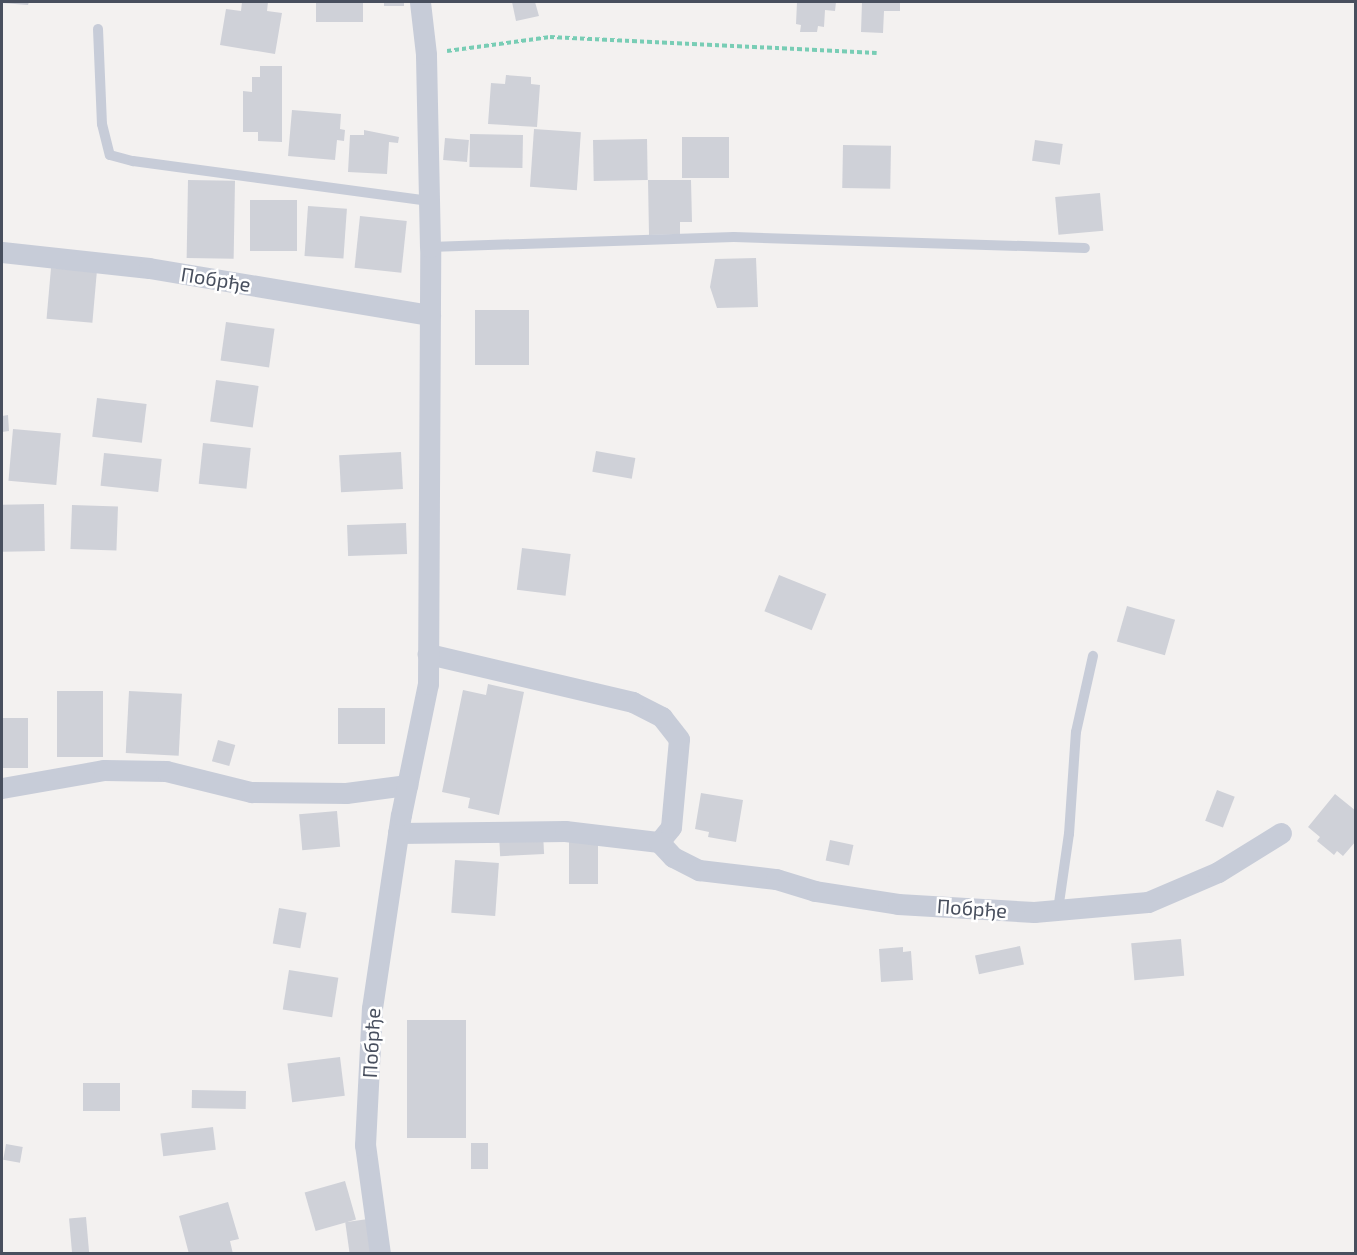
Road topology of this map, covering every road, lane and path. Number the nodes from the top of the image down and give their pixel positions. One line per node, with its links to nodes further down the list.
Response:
1 (420, 2): 4 (street, Побрђе)
2 (98, 29): 5 (lane)
3 (877, 53): 4 (path)
4 (426, 54): 5 (street, Побрђе)
5 (429, 201): 6 (street, Побрђе)
6 (430, 247): 7 (lane); 9 (street, Побрђе)
7 (1085, 248)
8 (2, 252): 9 (street, Побрђе)
9 (430, 315): 10 (street, Побрђе)
10 (428, 654): 12 (street, Побрђе); 16 (street)
11 (1093, 656): 17 (lane)
12 (408, 785): 13 (street); 14 (street, Побрђе)
13 (2, 788)
14 (398, 833): 16 (street); 18 (street, Побрђе)
15 (1281, 833): 17 (street, Побрђе)
16 (659, 842): 17 (street, Побрђе)
17 (1058, 910)
18 (380, 1254)

